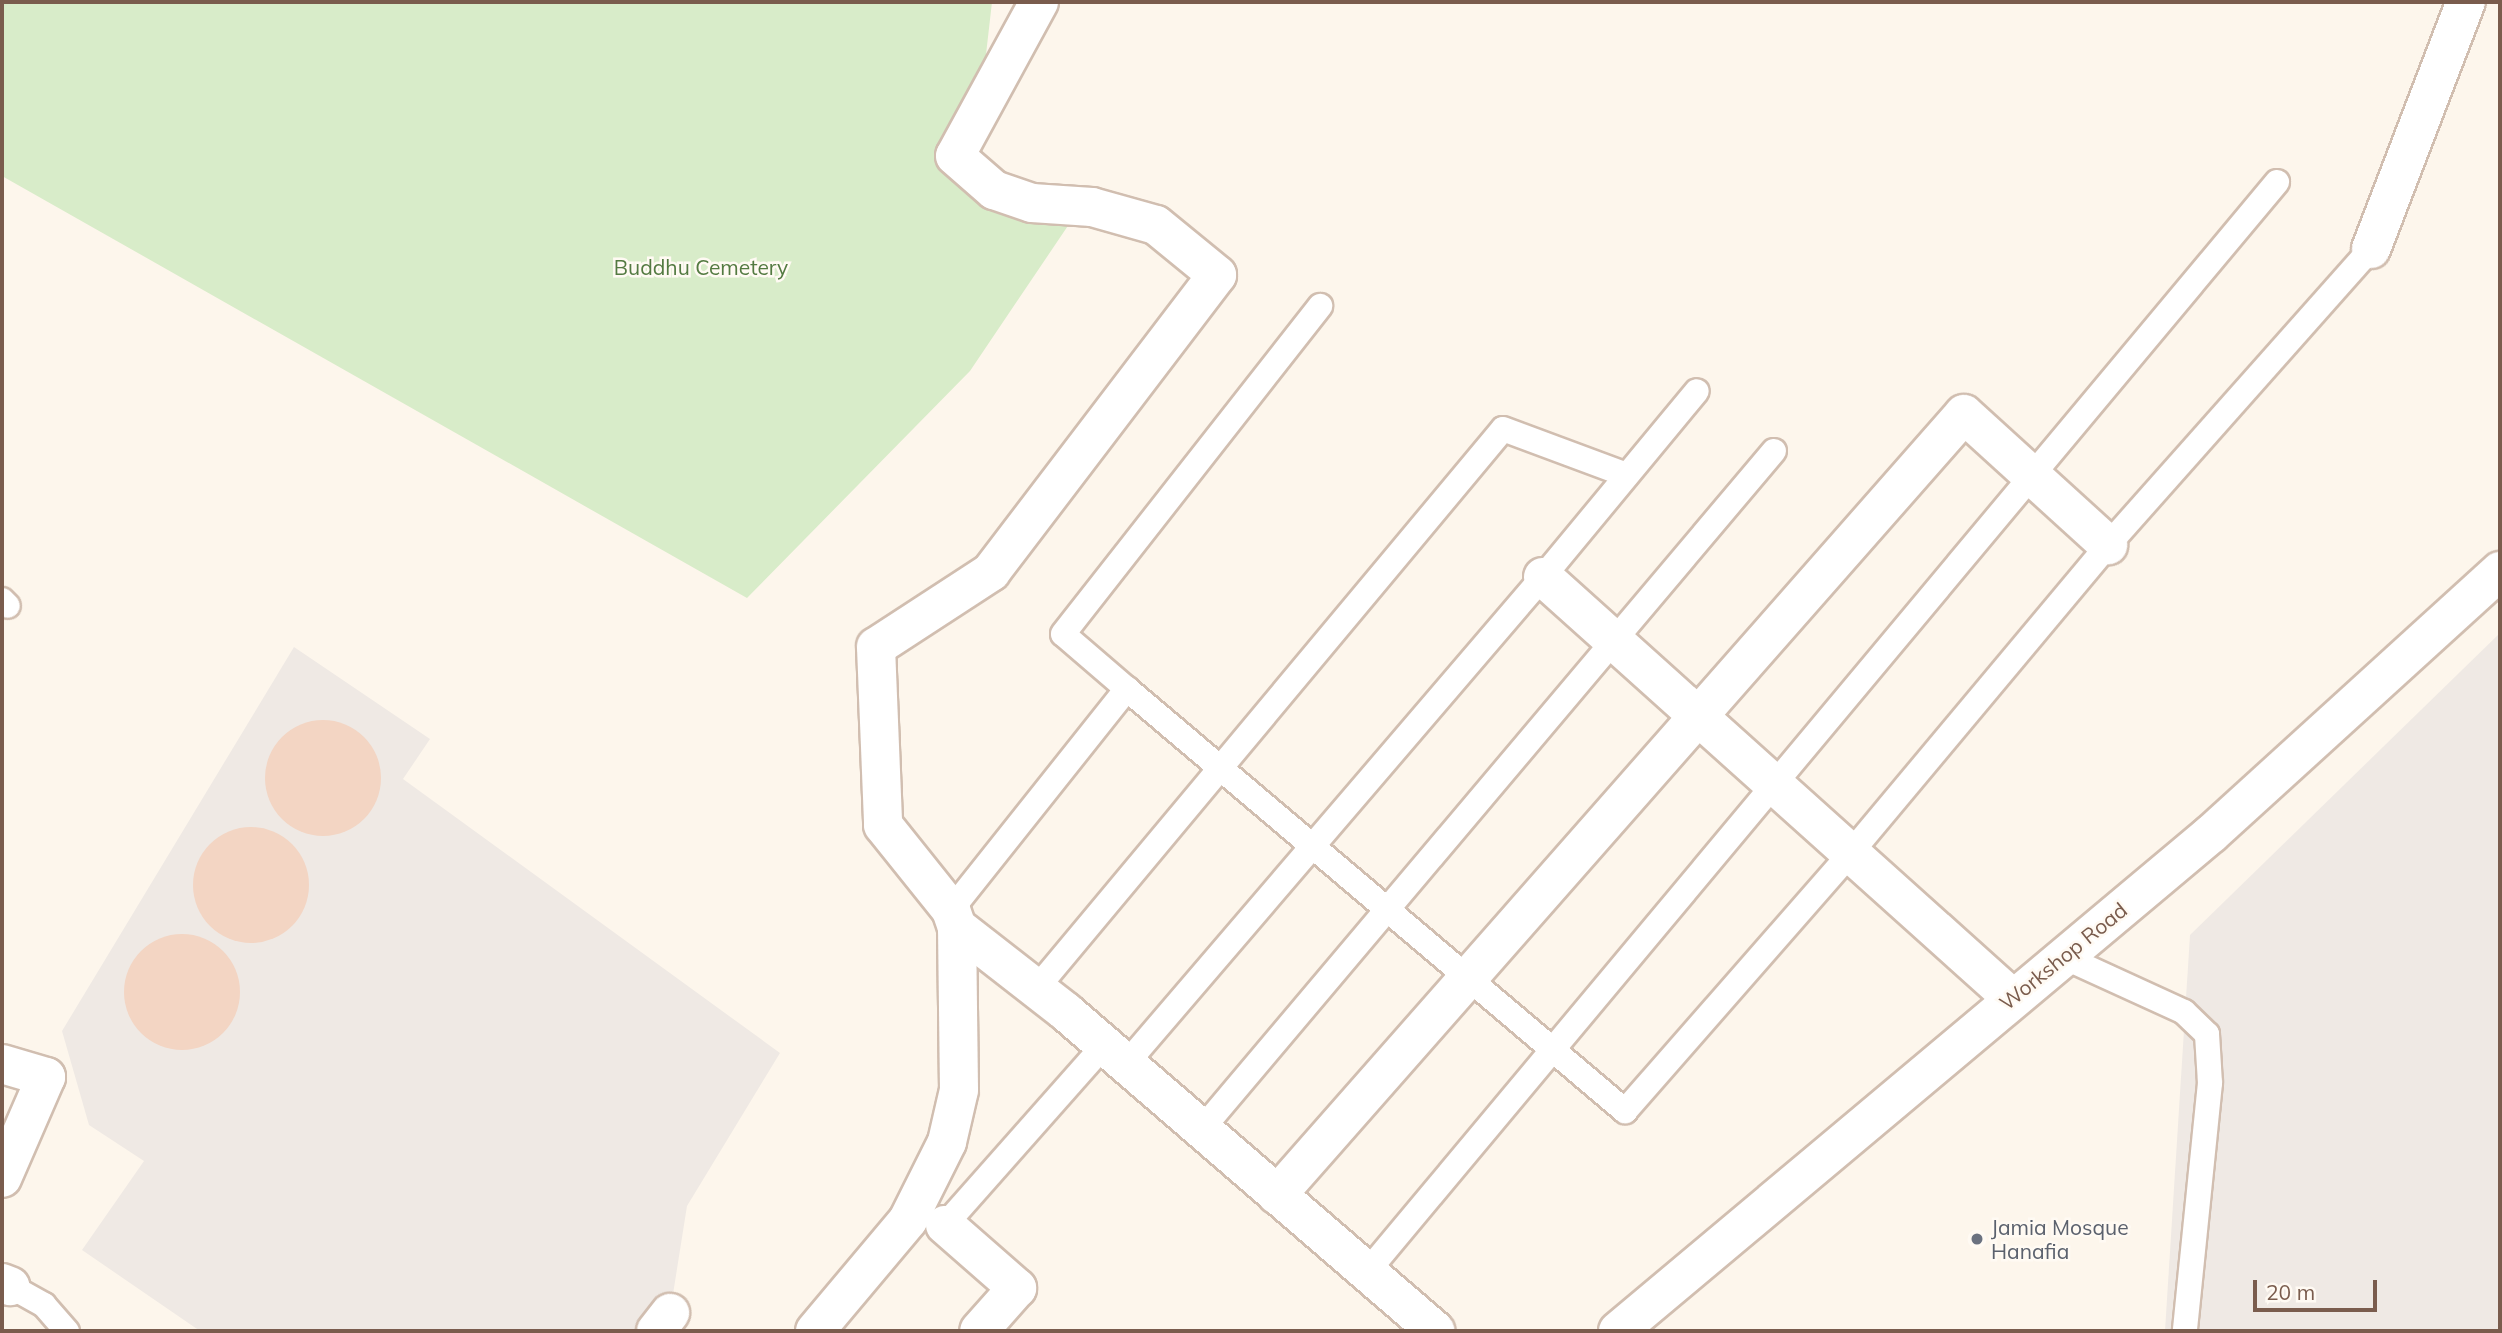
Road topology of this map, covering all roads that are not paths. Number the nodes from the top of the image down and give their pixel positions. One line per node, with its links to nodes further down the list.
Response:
1 (1039, 2): 21 (street)
2 (2466, 2): 4 (street)
3 (2277, 182): 9 (lane)
4 (2371, 248): 10 (lane)
5 (1320, 306): 14 (lane)
6 (1697, 391): 8 (lane)
7 (1774, 451): 13 (lane)
8 (1627, 475): 12 (lane); 16 (lane)
9 (2031, 476): 10 (street); 15 (street); 17 (lane)
10 (2108, 545): 19 (lane)
11 (2500, 571): 22 (street, Workshop Road)
12 (1543, 577): 13 (street); 18 (lane)
13 (1614, 641): 15 (street); 20 (lane)
14 (1127, 689): 16 (lane); 21 (lane)
15 (1697, 717): 17 (street); 23 (street)
16 (1220, 768): 18 (lane); 24 (lane)
17 (1772, 786): 19 (street); 26 (lane)
18 (1312, 847): 20 (lane); 27 (lane)
19 (1849, 856): 25 (street); 26 (lane)
20 (1387, 909): 23 (lane); 29 (lane)
21 (954, 919): 24 (street); 36 (street)
22 (2064, 957): 25 (street, Workshop Road); 40 (lane)
23 (1468, 978): 26 (lane); 31 (street)
24 (1036, 989): 27 (street)
25 (2012, 998): 39 (street, Workshop Road)
26 (1553, 1050): 33 (lane)
27 (1115, 1055): 29 (street); 32 (lane)
28 (2, 1064): 30 (street)
29 (1202, 1129): 31 (street)
30 (2, 1178)
31 (1277, 1195): 33 (street)
32 (946, 1226): 37 (street)
33 (1367, 1272): 38 (street)
34 (6, 1285): 35 (lane)
35 (67, 1331)
36 (815, 1331)
37 (979, 1331)
38 (1435, 1331)
39 (1618, 1331)
40 (2185, 1331)

